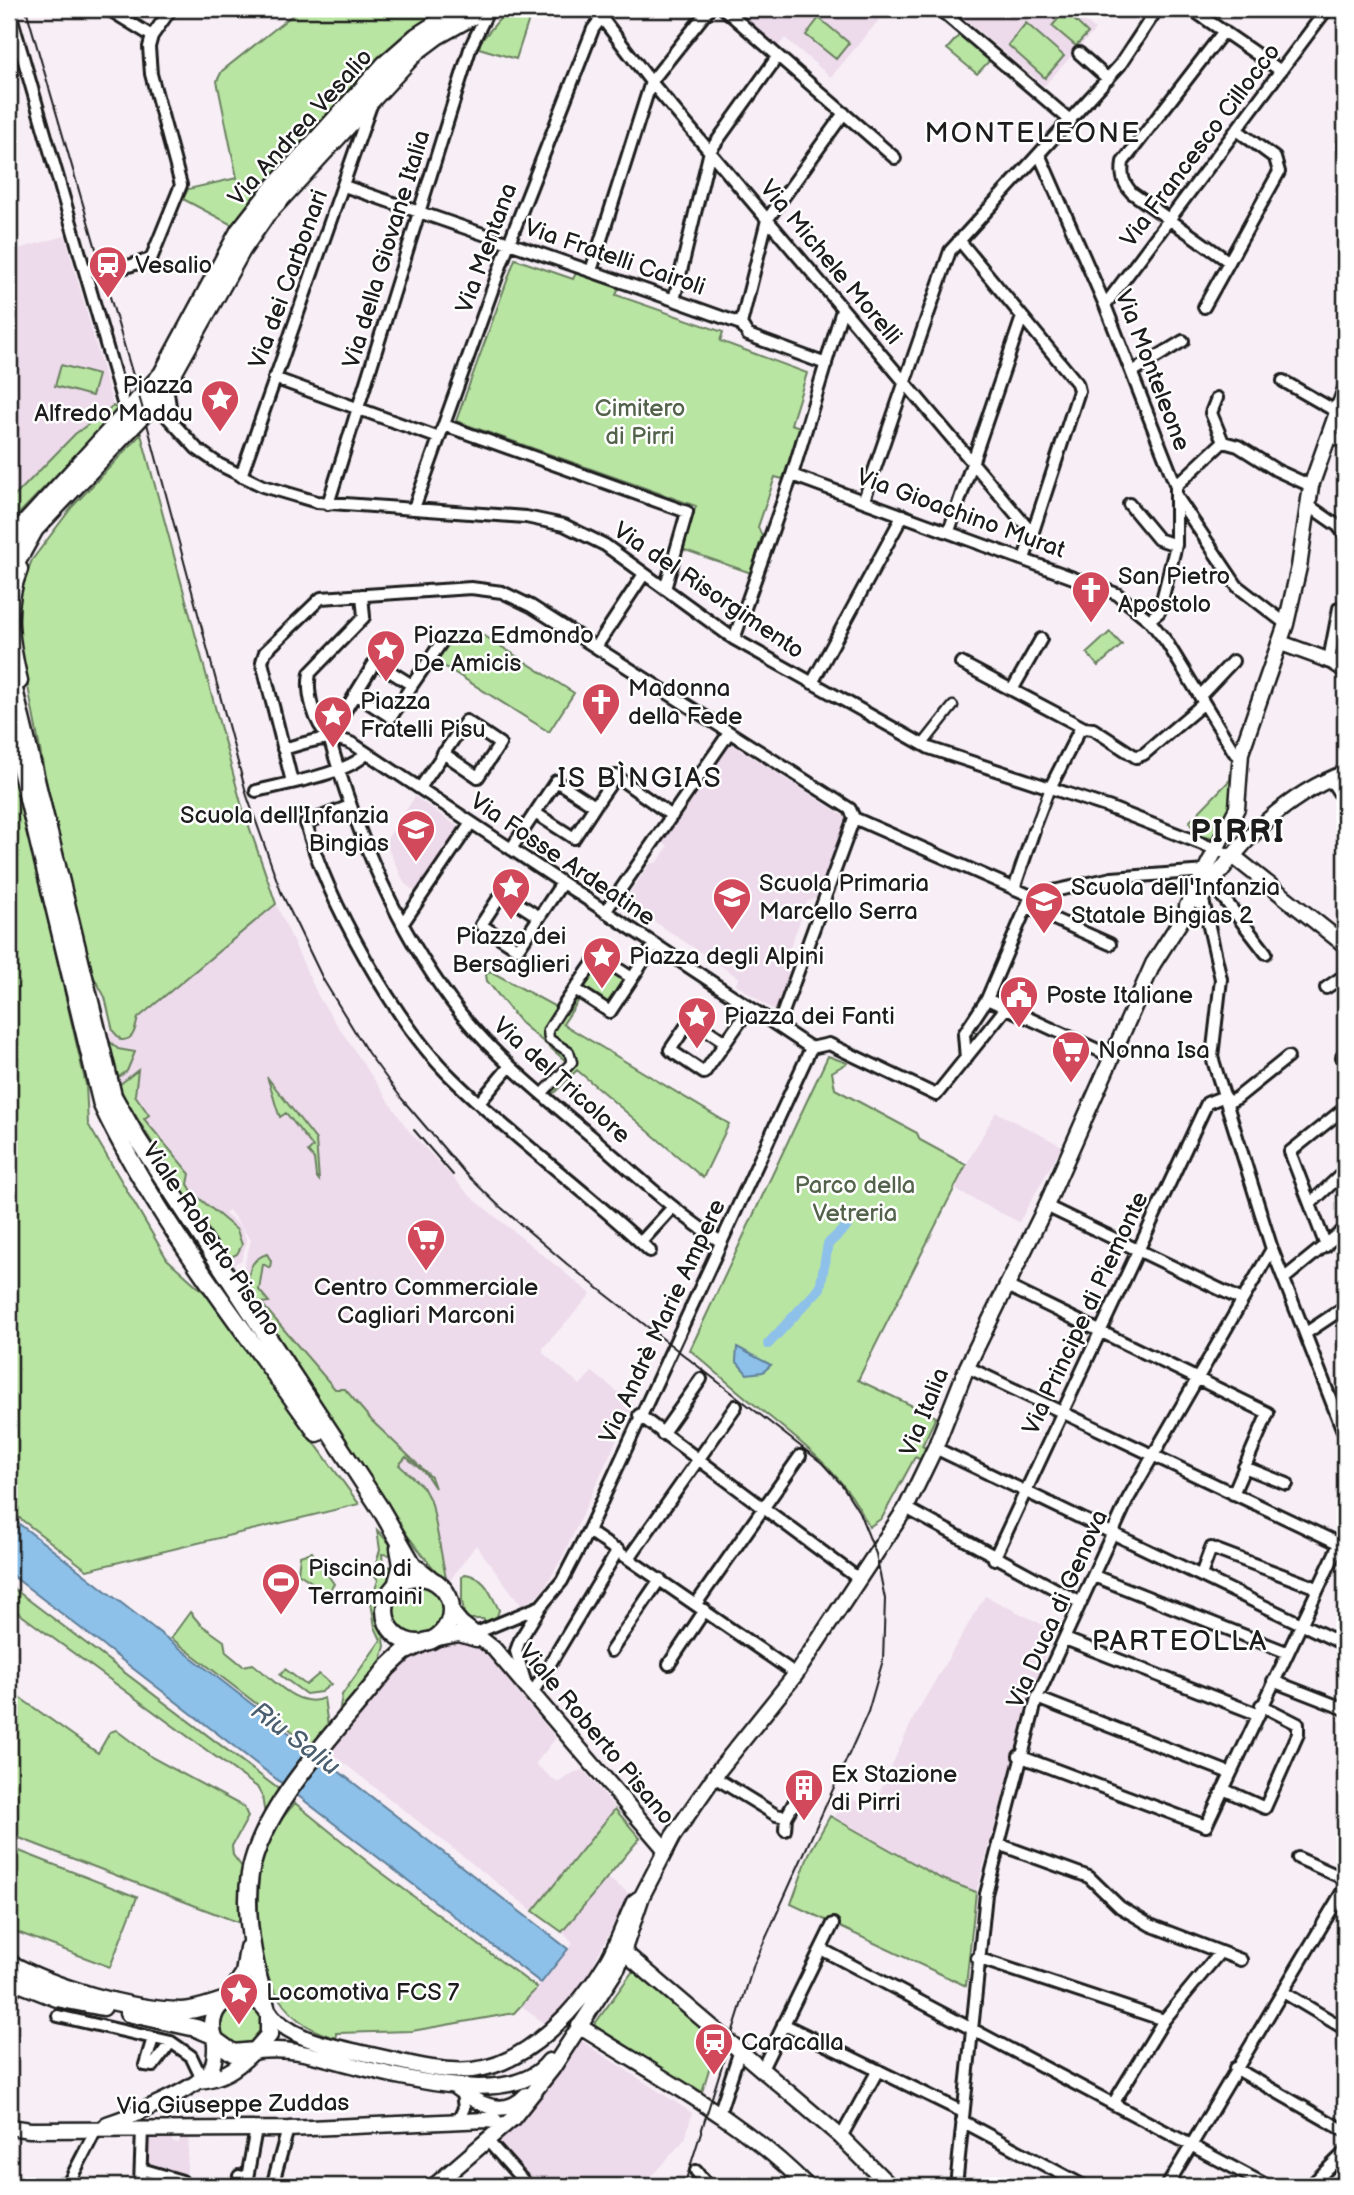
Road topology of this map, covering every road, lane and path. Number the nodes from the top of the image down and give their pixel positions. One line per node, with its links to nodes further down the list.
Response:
1 (9, 9): 58 (street)
2 (108, 9): 14 (street)
3 (172, 9): 14 (street)
4 (459, 9): 58 (main road, Via Andrea Vesalio)
5 (487, 9): 20 (main road, Via Andrea Vesalio); 32 (street, Via della Giovane Italia)
6 (709, 9): 19 (street)
7 (724, 9): 16 (street)
8 (939, 9): 22 (street)
9 (1157, 9): 18 (street)
10 (1191, 9): 13 (street)
11 (1327, 9): 17 (street, Via Francesco Cillocco)
12 (604, 13): 19 (street, Via Michele Morelli); 36 (street, Via Mentana)
13 (1224, 32): 17 (street); 34 (street)
14 (152, 36): 38 (street)
15 (1079, 53): 18 (street)
16 (778, 56): 21 (street); 27 (street)
17 (1280, 71): 23 (street, Via Francesco Cillocco)
18 (1108, 79): 22 (street)
19 (651, 82): 27 (street, Via Michele Morelli); 39 (street)
20 (374, 96): 24 (main road, Via Andrea Vesalio); 28 (street, Via dei Carbonari)
21 (844, 113): 30 (street); 33 (street)
22 (1071, 121): 29 (street)
23 (1237, 131): 34 (street, Via Francesco Cillocco); 37 (street)
24 (334, 139): 28 (street); 52 (main road, Via Andrea Vesalio)
25 (1345, 143): 26 (street)
26 (1345, 150)
27 (710, 151): 33 (street, Via Michele Morelli); 40 (street)
28 (355, 152): 31 (street, Via dei Carbonari)
29 (1039, 154): 35 (street); 41 (street, Via Monteleone)
30 (895, 158)
31 (344, 186): 32 (street, Via Fratelli Cairoli); 49 (street, Via dei Carbonari)
32 (419, 212): 36 (street, Via Fratelli Cairoli); 57 (street, Via della Giovane Italia)
33 (767, 220): 43 (street, Via Michele Morelli); 45 (street)
34 (1171, 221): 37 (street); 41 (street, Via Francesco Cillocco)
35 (959, 240): 44 (street); 51 (street)
36 (509, 243): 39 (street, Via Fratelli Cairoli); 60 (street, Via Mentana)
37 (1228, 261): 42 (street)
38 (122, 268)
39 (591, 271): 40 (street, Via Fratelli Cairoli)
40 (674, 300): 45 (street, Via Fratelli Cairoli)
41 (1105, 305): 48 (street, Via Monteleone)
42 (1204, 307)
43 (842, 310): 47 (street); 51 (street, Via Michele Morelli)
44 (1022, 317): 65 (street); 79 (street)
45 (741, 324): 47 (street, Via Fratelli Cairoli)
46 (1183, 341): 48 (street)
47 (826, 364): 66 (street)
48 (1132, 372): 69 (street, Via Monteleone)
49 (274, 378): 57 (street); 67 (street, Via dei Carbonari)
50 (1283, 381): 55 (street)
51 (906, 382): 65 (street, Via Michele Morelli); 70 (street)
52 (167, 386): 56 (main road, Via Andrea Vesalio); 59 (street)
53 (1345, 390): 55 (street)
54 (1217, 398): 63 (street)
55 (1340, 405): 61 (street)
56 (151, 407): 59 (street, Via del Risorgimento); 75 (main road, Via Andrea Vesalio)
57 (358, 408): 62 (street); 71 (street, Via della Giovane Italia)
58 (126, 413): 77 (main road, Via Andrea Vesalio)
59 (172, 420): 67 (street, Via del Risorgimento)
60 (444, 425): 62 (street, Via Mentana); 86 (street)
61 (1330, 436): 64 (street); 68 (street)
62 (439, 438): 74 (street, Via Mentana)
63 (1223, 442): 68 (street); 69 (street)
64 (1345, 443)
65 (973, 461): 78 (street); 79 (street, Via Michele Morelli)
66 (792, 475): 70 (street, Via Gioachino Murat); 92 (street)
67 (241, 476): 71 (street, Via del Risorgimento)
68 (1311, 486): 73 (street)
69 (1176, 491): 82 (street); 91 (street)
70 (864, 500): 76 (street, Via Gioachino Murat)
71 (328, 504): 74 (street, Via del Risorgimento)
72 (1129, 504): 82 (street)
73 (1308, 505): 80 (street); 91 (street)
74 (414, 508): 84 (street, Via del Risorgimento)
75 (54, 510): 85 (main road, Via Andrea Vesalio); 90 (main road, Via Andrea Vesalio)
76 (903, 515): 78 (street, Via Gioachino Murat); 101 (street)
77 (14, 531): 81 (main road, Via Andrea Vesalio)
78 (948, 531): 83 (street, Via Gioachino Murat)
79 (1032, 533): 83 (street)
80 (1345, 535)
81 (9, 541)
82 (1176, 545): 89 (street)
83 (1024, 559): 89 (street, Via Gioachino Murat)
84 (643, 573): 86 (street, Via del Risorgimento); 96 (street)
85 (9, 576)
86 (665, 589): 92 (street, Via del Risorgimento)
87 (362, 595): 96 (street); 110 (street, Via del Tricolore); 112 (street)
88 (1339, 608): 98 (street)
89 (1149, 620): 105 (street, Via Gioachino Murat)
90 (9, 621): 107 (main road, Viale Roberto Pisano)
91 (1286, 624): 95 (street)
92 (734, 639): 101 (street, Via del Risorgimento)
93 (1041, 639): 103 (street)
94 (443, 640): 102 (street)
95 (1280, 643): 98 (street); 115 (street)
96 (596, 647): 109 (street)
97 (1233, 661): 105 (street)
98 (1339, 662)
99 (961, 663): 103 (street)
100 (9, 669): 107 (main road, Viale Roberto Pisano)
101 (812, 683): 111 (street, Via del Risorgimento)
102 (412, 685): 104 (street); 104 (street)
103 (1012, 690): 108 (street)
104 (355, 694): 110 (street)
105 (1202, 700): 108 (street); 115 (street, Via Gioachino Murat)
106 (953, 706): 111 (street)
107 (16, 721): 214 (main road, Viale Roberto Pisano); 215 (main road, Viale Roberto Pisano)
108 (1084, 728): 120 (street)
109 (729, 733): 128 (street); 129 (street)
110 (329, 737): 112 (street); 114 (street, Via Fosse Ardeatine); 116 (street, Via del Tricolore)
111 (923, 744): 120 (street, Via del Risorgimento)
112 (284, 749): 119 (street)
113 (443, 753): 113 (street); 121 (street)
114 (366, 754): 116 (street); 121 (street, Via Fosse Ardeatine)
115 (1240, 756): 126 (street)
116 (337, 769): 119 (street); 124 (street, Via del Tricolore)
117 (1345, 773): 118 (street)
118 (1330, 779): 123 (street); 131 (street)
119 (292, 782): 122 (street)
120 (1050, 788): 132 (street); 134 (street, Via del Risorgimento)
121 (419, 789): 130 (street, Via Fosse Ardeatine)
122 (256, 791)
123 (1345, 802)
124 (350, 806): 144 (street, Via del Tricolore); 166 (street)
125 (595, 806): 127 (street); 127 (street); 128 (street)
126 (1237, 808): 131 (street); 134 (street)
127 (535, 813): 133 (street)
128 (671, 816): 142 (street)
129 (854, 818): 138 (street); 157 (street)
130 (471, 823): 133 (street, Via Fosse Ardeatine); 144 (street)
131 (1259, 826): 135 (street)
132 (1034, 830): 138 (street)
133 (511, 849): 137 (street, Via Fosse Ardeatine)
134 (1217, 849): 135 (street, Via del Risorgimento); 136 (street)
135 (1233, 856): 136 (street); 145 (street)
136 (1208, 876): 139 (street); 140 (street); 141 (street); 148 (street)
137 (562, 883): 142 (street, Via Fosse Ardeatine); 143 (street)
138 (1014, 889): 140 (street)
139 (1202, 896): 141 (street); 165 (street)
140 (1029, 902): 146 (street); 153 (street)
141 (1187, 911): 160 (street, Via Italia)
142 (605, 912): 147 (street, Via Fosse Ardeatine)
143 (539, 917): 143 (street)
144 (403, 923): 163 (street, Via del Tricolore)
145 (1342, 938)
146 (1110, 944)
147 (654, 945): 150 (street); 156 (street, Via Fosse Ardeatine)
148 (1266, 953)
149 (1345, 975): 151 (street)
150 (632, 978): 152 (street); 152 (street)
151 (1326, 988)
152 (575, 989): 154 (street)
153 (987, 999): 155 (street); 162 (street)
154 (562, 1008): 164 (street)
155 (1006, 1008): 160 (street); 162 (street)
156 (749, 1009): 157 (street, Via Fosse Ardeatine); 158 (street)
157 (778, 1026): 159 (street, Via Fosse Ardeatine)
158 (725, 1042): 158 (street)
159 (811, 1048): 162 (street); 174 (street, Via Andrè Marie Ampere)
160 (1113, 1057): 170 (street, Via Italia)
161 (1288, 1058): 165 (street, Via Principe di Piemonte)
162 (966, 1059)
163 (510, 1066): 164 (street, Via del Tricolore); 166 (street)
164 (542, 1094): 171 (street, Via del Tricolore)
165 (1226, 1099): 176 (street); 178 (street, Via Principe di Piemonte)
166 (479, 1103): 173 (street)
167 (1345, 1108): 169 (street)
168 (1345, 1171): 169 (street)
169 (1310, 1204): 175 (street)
170 (1046, 1206): 178 (street); 180 (street, Via Italia)
171 (673, 1207): 173 (street); 174 (street, Via del Tricolore)
172 (1345, 1229): 175 (street)
173 (641, 1242): 177 (street)
174 (721, 1242): 190 (street, Via Andrè Marie Ampere)
175 (1326, 1246): 179 (street)
176 (1272, 1249): 179 (street); 181 (street, Via Duca di Genova)
177 (650, 1251)
178 (1137, 1251): 181 (street); 183 (street, Via Principe di Piemonte)
179 (1286, 1277): 184 (street)
180 (1005, 1285): 183 (street); 185 (street, Via Italia)
181 (1242, 1300): 187 (street, Via Duca di Genova)
182 (1345, 1307): 184 (street)
183 (1100, 1329): 187 (street); 189 (street, Via Principe di Piemonte)
184 (1306, 1334): 192 (street)
185 (967, 1367): 189 (street); 193 (street, Via Italia)
186 (701, 1379): 191 (street)
187 (1198, 1379): 195 (street, Via Duca di Genova); 197 (street)
188 (736, 1406): 196 (street)
189 (1062, 1413): 195 (street); 199 (street, Via Principe di Piemonte)
190 (639, 1415): 191 (street); 203 (street, Via Andrè Marie Ampere)
191 (662, 1434): 196 (street)
192 (1345, 1436)
193 (935, 1448): 199 (street); 202 (street, Via Italia)
194 (800, 1456): 201 (street)
195 (1153, 1456): 200 (street); 205 (street, Via Duca di Genova)
196 (696, 1460): 201 (street); 208 (street)
197 (1244, 1467): 198 (street); 200 (street)
198 (1287, 1484)
199 (1025, 1491): 205 (street); 209 (street, Via Principe di Piemonte)
200 (1233, 1494): 206 (street)
201 (762, 1508): 213 (street); 219 (street)
202 (906, 1508): 209 (street); 213 (street, Via Italia)
203 (588, 1531): 207 (street); 218 (street, Via Andrè Marie Ampere)
204 (1345, 1532): 206 (street)
205 (1113, 1534): 210 (street); 211 (street, Via Duca di Genova)
206 (1340, 1544): 216 (street)
207 (618, 1550): 208 (street); 234 (street)
208 (629, 1558): 212 (street)
209 (995, 1559): 217 (street)
210 (1200, 1575): 216 (street); 221 (street)
211 (1094, 1576): 217 (street, Via Duca di Genova); 229 (street)
212 (660, 1579): 219 (street); 228 (street)
213 (859, 1579): 232 (street, Via Italia)
214 (432, 1580): 215 (main road); 220 (main road)
215 (396, 1586): 222 (main road)
216 (1317, 1588): 221 (street)
217 (1081, 1603): 224 (street, Via Duca di Genova)
218 (541, 1606): 223 (street, Via Andrè Marie Ampere); 234 (street, Via Andrè Marie Ampere)
219 (701, 1607): 230 (street); 232 (street)
220 (451, 1611): 223 (street, Viale Roberto Pisano); 225 (main road)
221 (1301, 1624): 226 (street); 229 (street)
222 (390, 1626): 225 (main road); 231 (main road)
223 (476, 1633): 227 (street, Viale Roberto Pisano)
224 (1065, 1639): 235 (street, Via Duca di Genova); 236 (street)
225 (430, 1640): 227 (street, Viale Roberto Pisano); 231 (main road)
226 (1345, 1645)
227 (494, 1649): 234 (street, Viale Roberto Pisano)
228 (611, 1651)
229 (1286, 1652): 233 (street)
230 (669, 1664)
231 (387, 1668): 251 (main road)
232 (796, 1674): 240 (street, Via Italia)
233 (1273, 1681): 236 (street); 237 (street)
234 (529, 1690): 246 (street, Viale Roberto Pisano)
235 (1037, 1698): 238 (street, Via Duca di Genova); 239 (street)
236 (1259, 1709): 239 (street); 241 (street)
237 (1345, 1709)
238 (1019, 1756): 241 (street); 245 (street, Via Duca di Genova)
239 (1230, 1773): 241 (street)
240 (714, 1777): 243 (street); 246 (street, Via Italia)
241 (1223, 1789)
242 (795, 1801): 243 (street)
243 (786, 1817): 244 (street)
244 (785, 1830)
245 (998, 1844): 254 (street); 255 (street, Via Duca di Genova)
246 (665, 1849): 252 (street, Via Italia)
247 (1298, 1858): 248 (street)
248 (1345, 1879)
249 (1345, 1887): 260 (street)
250 (833, 1924): 253 (street)
251 (250, 1928): 259 (main road); 263 (main road)
252 (620, 1948): 263 (street, Via Italia); 267 (street, Via Italia); 273 (street)
253 (821, 1949): 266 (street); 268 (street)
254 (1220, 1952): 256 (street); 265 (street)
255 (977, 1958): 265 (street); 268 (street, Via Duca di Genova)
256 (1241, 1959)
257 (9, 1963): 262 (main road)
258 (9, 1979): 271 (main road)
259 (240, 1980): 261 (main road); 262 (main road)
260 (1283, 1992): 269 (street); 275 (street)
261 (225, 1999): 262 (main road); 263 (main road); 271 (main road)
262 (203, 2007)
263 (268, 2012): 274 (main road)
264 (58, 2016): 270 (street)
265 (1164, 2020): 281 (street)
266 (783, 2024): 276 (street); 277 (street)
267 (579, 2026): 279 (street); 280 (street); 283 (street)
268 (970, 2027): 281 (street); 284 (street, Via Duca di Genova)
269 (1345, 2029)
270 (153, 2038): 272 (street); 272 (street)
271 (214, 2038): 274 (main road); 278 (street)
272 (172, 2042): 278 (street)
273 (740, 2050): 276 (street); 283 (street)
274 (253, 2052): 278 (street); 280 (street)
275 (1235, 2068): 292 (street); 295 (street)
276 (762, 2069): 293 (street)
277 (878, 2070): 284 (street); 293 (street)
278 (198, 2079): 282 (street)
279 (541, 2084): 285 (street, Via Giuseppe Zuddas); 285 (street)
280 (458, 2090): 285 (street); 286 (street)
281 (1113, 2104): 295 (street)
282 (141, 2112): 288 (street); 289 (street)
283 (719, 2114): 308 (street)
284 (963, 2117): 301 (street, Via Duca di Genova); 311 (street)
285 (491, 2119): 286 (street, Via Giuseppe Zuddas); 294 (street)
286 (458, 2121): 291 (street, Via Giuseppe Zuddas)
287 (9, 2127): 288 (street, Via Giuseppe Zuddas)
288 (97, 2128): 289 (street, Via Giuseppe Zuddas); 303 (street)
289 (142, 2129): 290 (street, Via Giuseppe Zuddas); 297 (street)
290 (256, 2129): 291 (street, Via Giuseppe Zuddas); 299 (street)
291 (288, 2129): 305 (street)
292 (1345, 2131)
293 (841, 2137): 309 (street)
294 (486, 2139): 302 (street); 306 (street)
295 (1192, 2145): 312 (street); 313 (street)
296 (1345, 2152): 314 (street)
297 (141, 2169): 300 (street); 304 (street)
298 (695, 2171): 307 (street)
299 (239, 2176)
300 (182, 2181)
301 (957, 2182): 310 (street)
302 (440, 2185)
303 (67, 2186)
304 (140, 2186)
305 (272, 2186)
306 (528, 2186)
307 (708, 2186)
308 (807, 2186)
309 (890, 2186)
310 (969, 2186)
311 (1084, 2186)
312 (1167, 2186)
313 (1268, 2186)
314 (1312, 2186)

